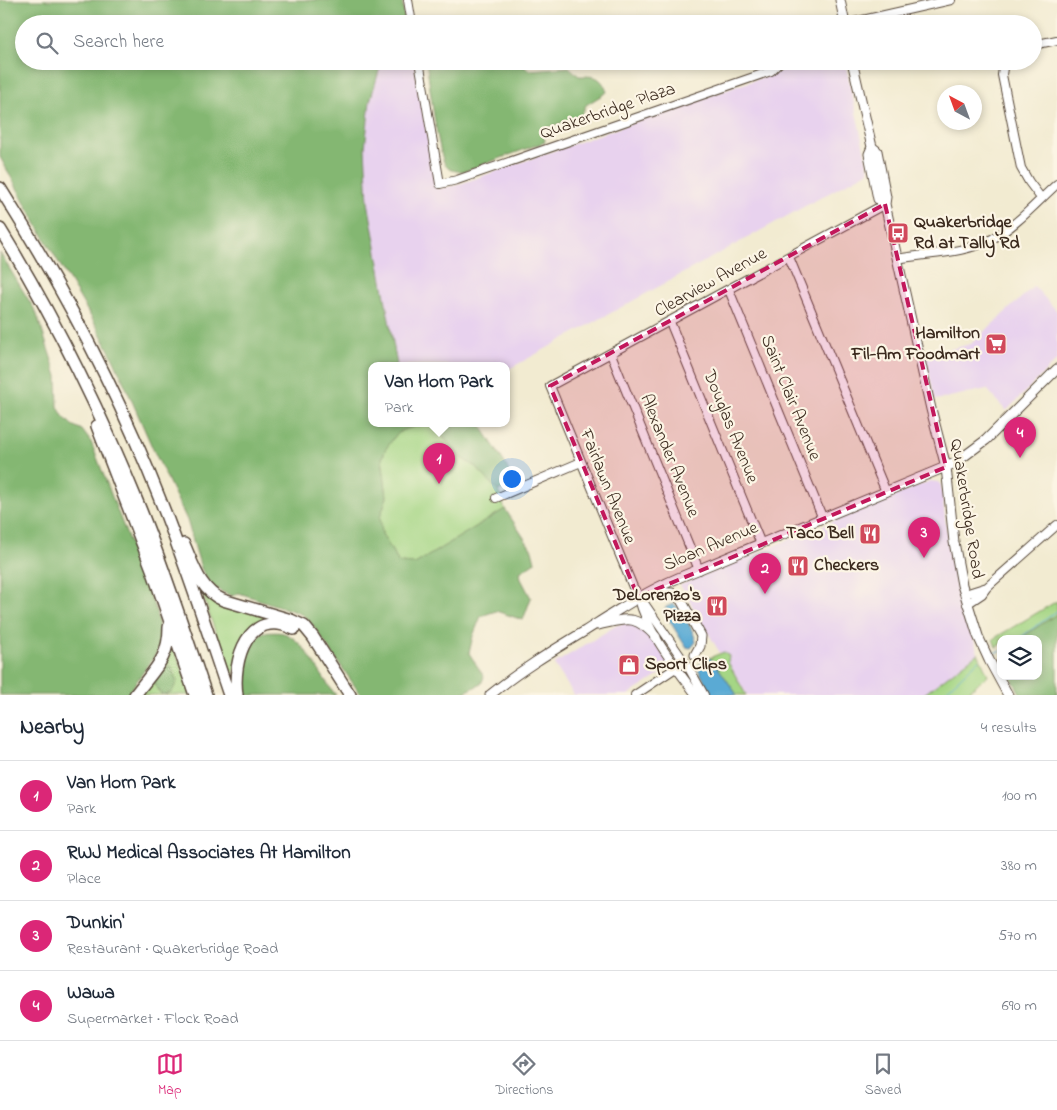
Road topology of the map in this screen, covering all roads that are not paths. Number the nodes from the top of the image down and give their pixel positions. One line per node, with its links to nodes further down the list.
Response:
1 (408, 0): 4 (street)
2 (840, 0): 5 (main road)
3 (952, 0): 6 (street)
4 (410, 15)
5 (843, 15)
6 (885, 15)
7 (1057, 40): 8 (street)
8 (1042, 43)
9 (421, 70): 10 (street, Quakerbridge Plaza)
10 (772, 70)
11 (854, 70): 16 (main road, Quakerbridge Road)
12 (1003, 70): 15 (street)
13 (1057, 184): 15 (street)
14 (0, 188): 30 (highway)
15 (1041, 198): 19 (street)
16 (885, 204): 18 (street, Clearview Avenue); 19 (main road, Quakerbridge Road)
17 (0, 229): 24 (highway)
18 (788, 257): 20 (street, Clearview Avenue); 28 (street)
19 (897, 259): 27 (main road, Quakerbridge Road)
20 (729, 290): 21 (street, Clearview Avenue); 31 (street, Saint Clair Avenue)
21 (670, 322): 22 (street, Clearview Avenue); 33 (street, Douglas Avenue)
22 (611, 354): 25 (street, Clearview Avenue); 34 (street, Alexander Avenue)
23 (1057, 369): 27 (main road, Sloan Avenue)
24 (85, 384): 40 (highway); 49 (highway)
25 (550, 386): 26 (street, Fairlawn Avenue)
26 (581, 462): 29 (street); 38 (street, Fairlawn Avenue)
27 (946, 467): 28 (main road, Sloan Avenue); 37 (main road, Quakerbridge Road)
28 (886, 492): 31 (main road, Sloan Avenue)
29 (496, 498)
30 (161, 500): 50 (highway); 53 (highway)
31 (823, 519): 33 (main road, Sloan Avenue)
32 (1057, 525): 35 (street)
33 (761, 544): 34 (main road, Sloan Avenue)
34 (699, 570): 36 (main road, Sloan Avenue)
35 (987, 587): 37 (street); 39 (street)
36 (649, 592): 38 (main road, Sloan Avenue); 43 (main road)
37 (964, 594): 39 (main road, Quakerbridge Road)
38 (638, 597): 41 (main road, Sloan Avenue); 42 (street, Fairlawn Avenue); 44 (street, Fairlawn Avenue)
39 (967, 604): 59 (main road, Quakerbridge Road)
40 (169, 620): 47 (highway); 48 (highway)
41 (590, 627): 42 (main road); 46 (main road, Sloan Avenue)
42 (656, 637): 45 (street, Fairlawn Avenue)
43 (695, 656)
44 (684, 662): 45 (street); 58 (street, Fairlawn Avenue)
45 (676, 668): 56 (street); 57 (street, Fairlawn Avenue)
46 (503, 684): 54 (main road, Sloan Avenue); 55 (main road, Sloan Avenue)
47 (135, 695)
48 (195, 695)
49 (206, 695)
50 (228, 695)
51 (237, 695): 52 (highway)
52 (341, 695)
53 (350, 695)
54 (481, 695)
55 (490, 695)
56 (635, 695)
57 (696, 695)
58 (704, 695)
59 (1008, 695)

